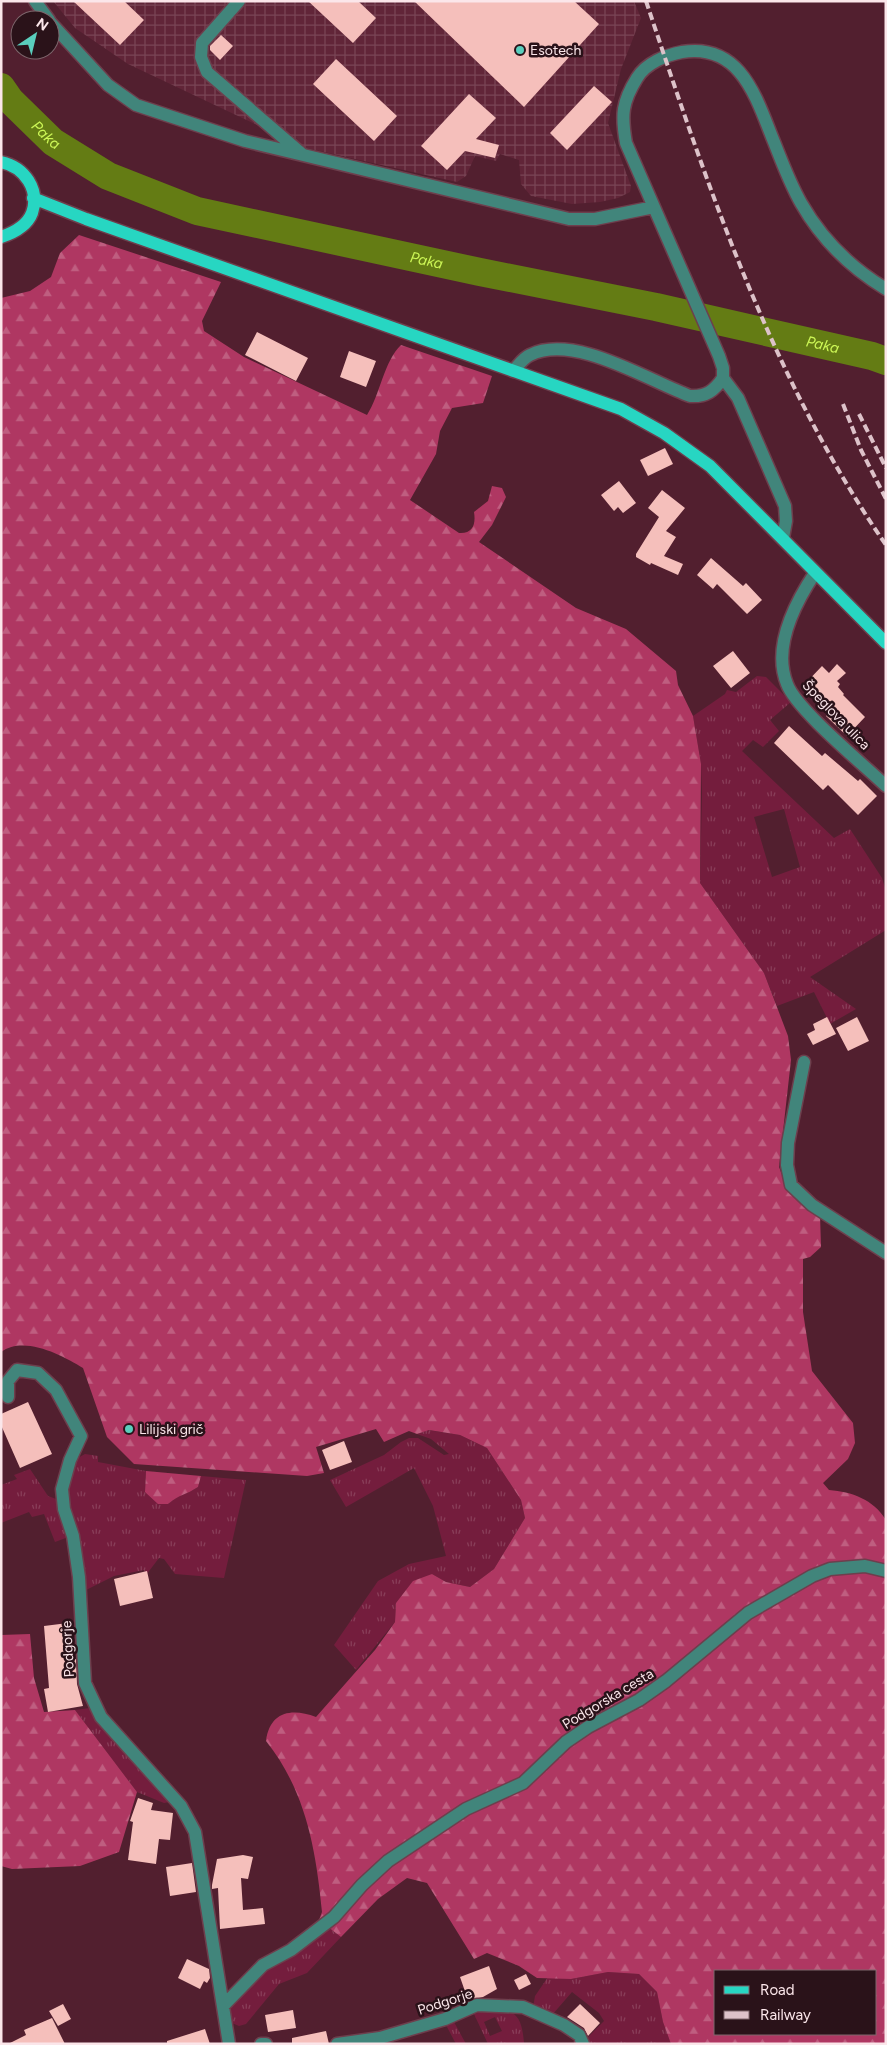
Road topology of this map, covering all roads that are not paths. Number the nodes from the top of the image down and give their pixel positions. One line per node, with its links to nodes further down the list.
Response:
1 (239, 1): 3 (street)
2 (60, 33): 3 (street)
3 (304, 155): 6 (street)
4 (1, 162): 5 (main road)
5 (33, 198): 7 (main road); 9 (main road)
6 (654, 207): 8 (street); 10 (street)
7 (1, 237)
8 (886, 289)
9 (513, 371): 10 (street); 11 (main road)
10 (723, 378): 11 (street)
11 (783, 538): 12 (main road)
12 (815, 573): 13 (main road); 14 (street, Špeglova ulica)
13 (886, 643)
14 (886, 786)
15 (804, 1062): 16 (street)
16 (886, 1252)
17 (8, 1397): 19 (street, Podgorje)
18 (886, 1571): 19 (street, Podgorska cesta)
19 (223, 2006): 20 (street, Podgorje)
20 (229, 2044)
21 (262, 2044): 22 (street)
22 (266, 2044)
23 (337, 2044): 24 (street, Podgorje)
24 (583, 2044)

